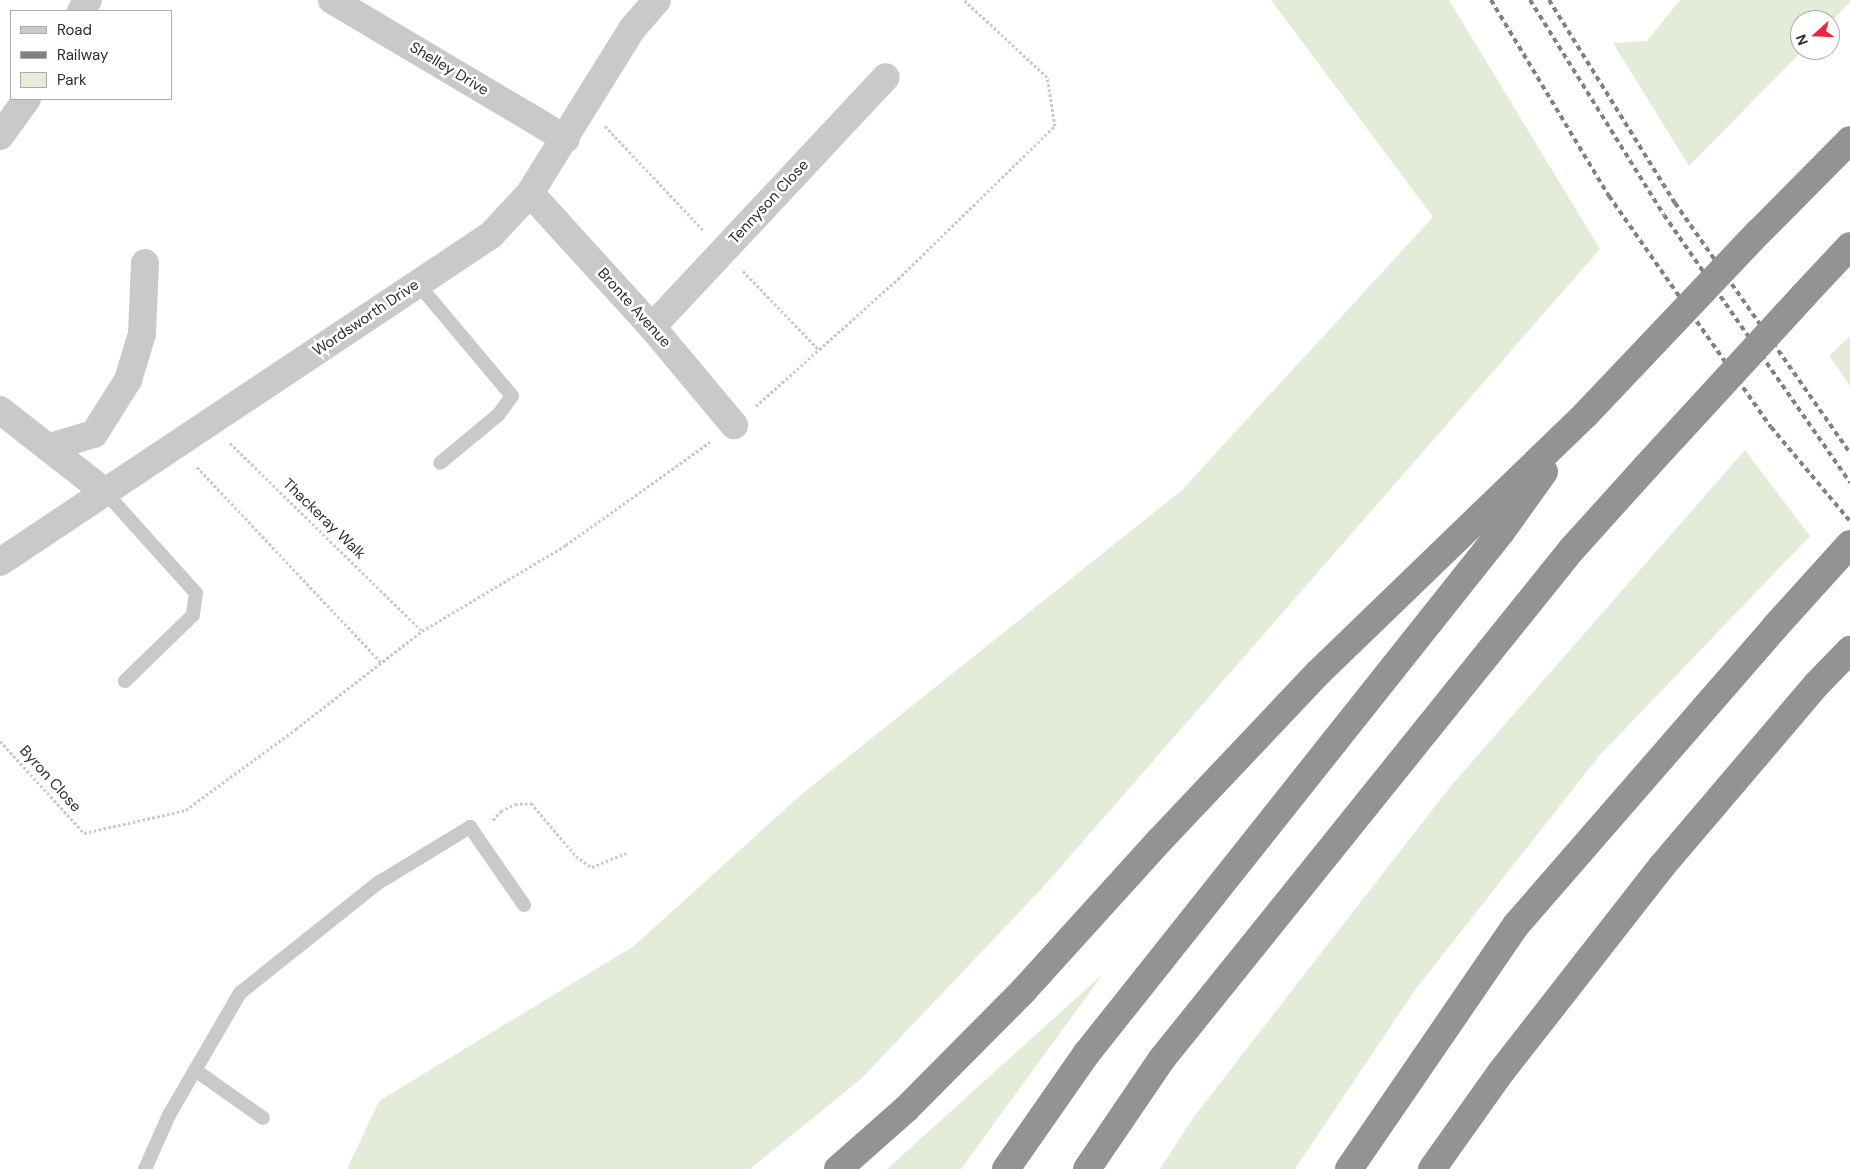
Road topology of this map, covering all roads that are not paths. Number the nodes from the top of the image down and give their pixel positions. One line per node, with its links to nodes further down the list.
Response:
1 (332, 0): 6 (street, Shelley Drive)
2 (657, 0): 6 (street, Wordsworth Drive)
3 (886, 77): 12 (street, Tennyson Close)
4 (25, 100): 5 (street)
5 (0, 136)
6 (566, 139): 8 (street, Wordsworth Drive)
7 (1850, 140): 14 (highway, bridge)
8 (530, 193): 11 (street, Wordsworth Drive); 12 (street, Bronte Avenue)
9 (1850, 246): 29 (highway, bridge)
10 (144, 263): 16 (street)
11 (418, 284): 17 (lane); 18 (street, Wordsworth Drive)
12 (652, 327): 15 (street, Bronte Avenue)
13 (0, 410): 16 (street)
14 (1586, 414): 27 (highway); 28 (highway)
15 (734, 425)
16 (50, 447): 18 (street)
17 (440, 463)
18 (105, 492): 20 (street, Wordsworth Drive); 22 (lane)
19 (1850, 544): 30 (highway)
20 (0, 562)
21 (1850, 650): 31 (highway)
22 (125, 681)
23 (524, 905): 24 (lane)
24 (195, 1070): 25 (lane); 26 (lane)
25 (263, 1118)
26 (145, 1169)
27 (838, 1169)
28 (1006, 1169)
29 (1086, 1169)
30 (1350, 1169)
31 (1432, 1169)

